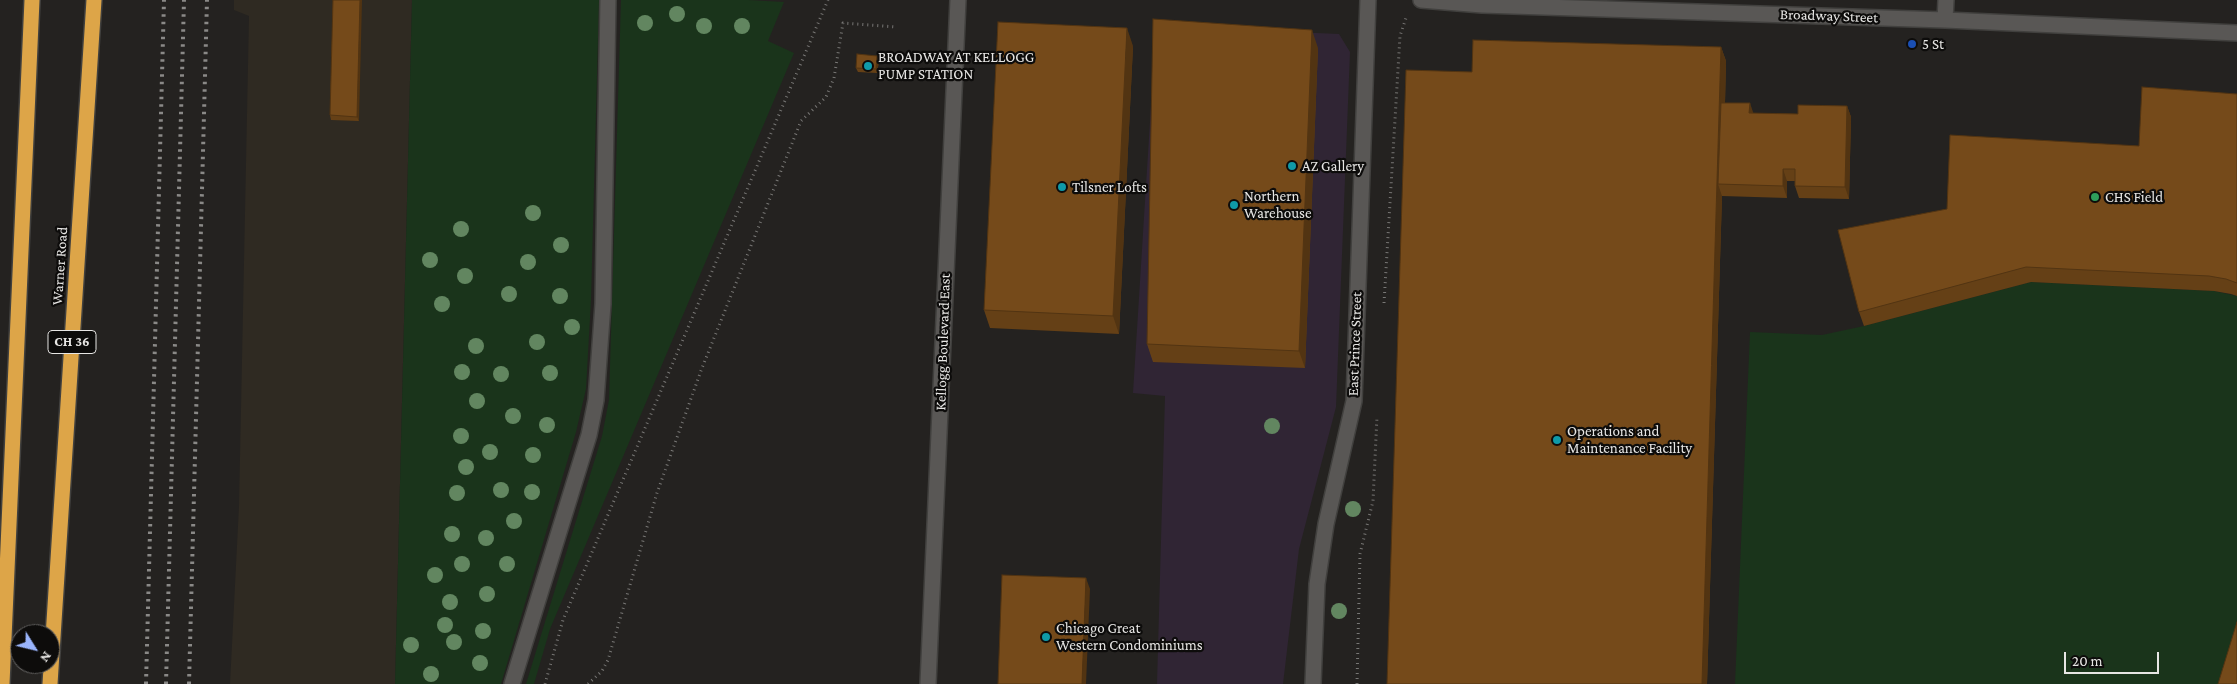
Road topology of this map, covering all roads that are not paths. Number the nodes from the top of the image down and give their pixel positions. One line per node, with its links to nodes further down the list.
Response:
1 (32, 0): 11 (highway)
2 (94, 0): 12 (highway, Warner Road / CH 36)
3 (608, 0): 13 (street)
4 (958, 0): 14 (street, Kellogg Boulevard East)
5 (1368, 0): 15 (street, East Prince Street)
6 (1430, 0): 8 (street, Broadway Street)
7 (1946, 0): 9 (street)
8 (1482, 2): 9 (street, Broadway Street)
9 (1945, 20): 10 (street, Broadway Street)
10 (2237, 33)
11 (2, 684)
12 (50, 684)
13 (512, 684)
14 (928, 684)
15 (1313, 684)

